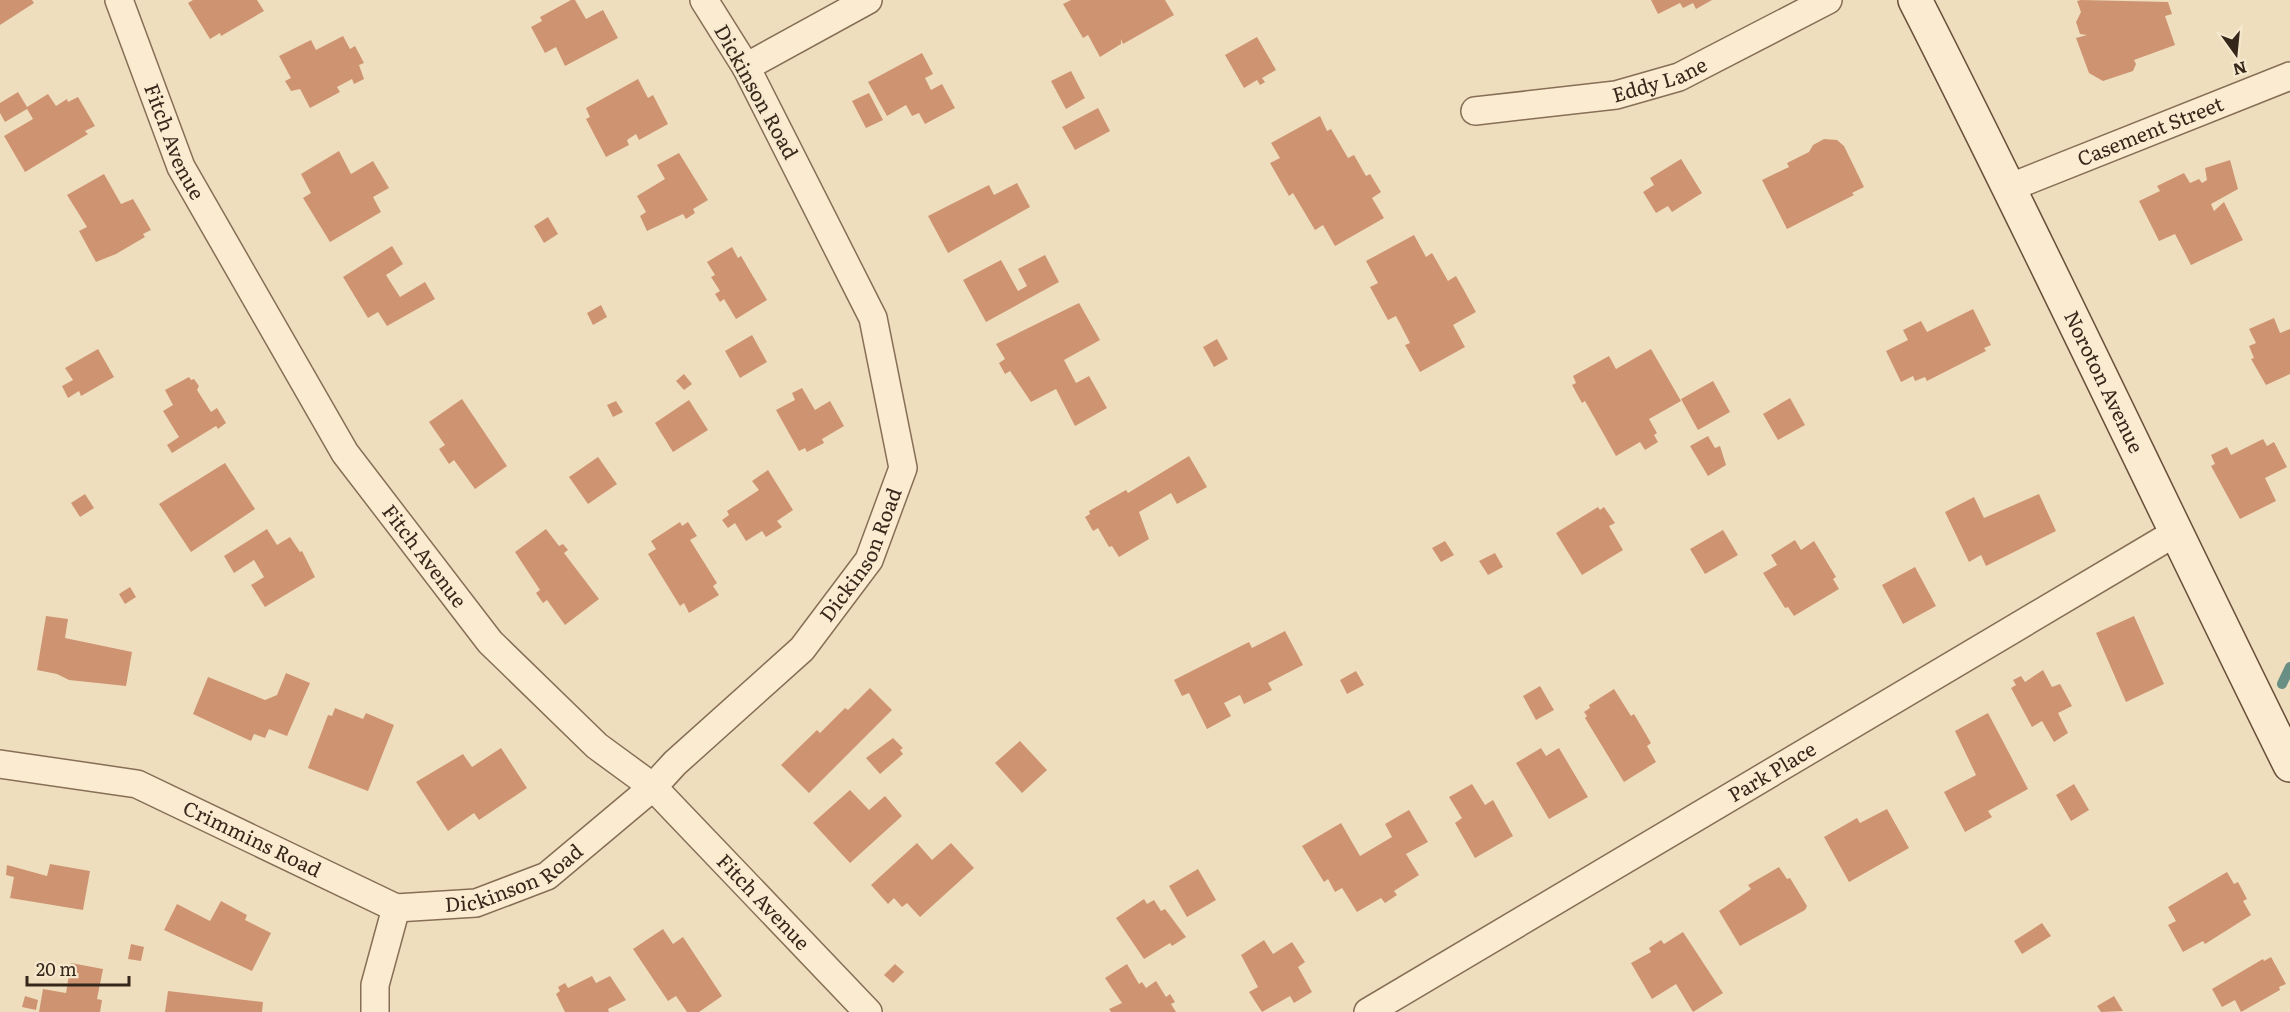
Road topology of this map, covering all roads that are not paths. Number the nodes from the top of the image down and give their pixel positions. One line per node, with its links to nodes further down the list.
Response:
1 (119, 0): 13 (street, Fitch Avenue)
2 (704, 0): 6 (street, Dickinson Road)
3 (868, 0): 6 (street)
4 (1828, 0): 8 (street, Eddy Lane)
5 (1915, 0): 9 (main road, Noroton Avenue)
6 (746, 67): 13 (street, Dickinson Road)
7 (2290, 76): 9 (street, Casement Street)
8 (1475, 111)
9 (2011, 187): 10 (main road, Noroton Avenue)
10 (2175, 533): 12 (main road, Noroton Avenue); 17 (street, Park Place)
11 (0, 764): 14 (street, Crimmins Road)
12 (2290, 765)
13 (653, 787): 14 (street, Dickinson Road); 16 (street, Fitch Avenue)
14 (396, 908): 15 (street)
15 (375, 1012)
16 (868, 1012)
17 (1368, 1012)

